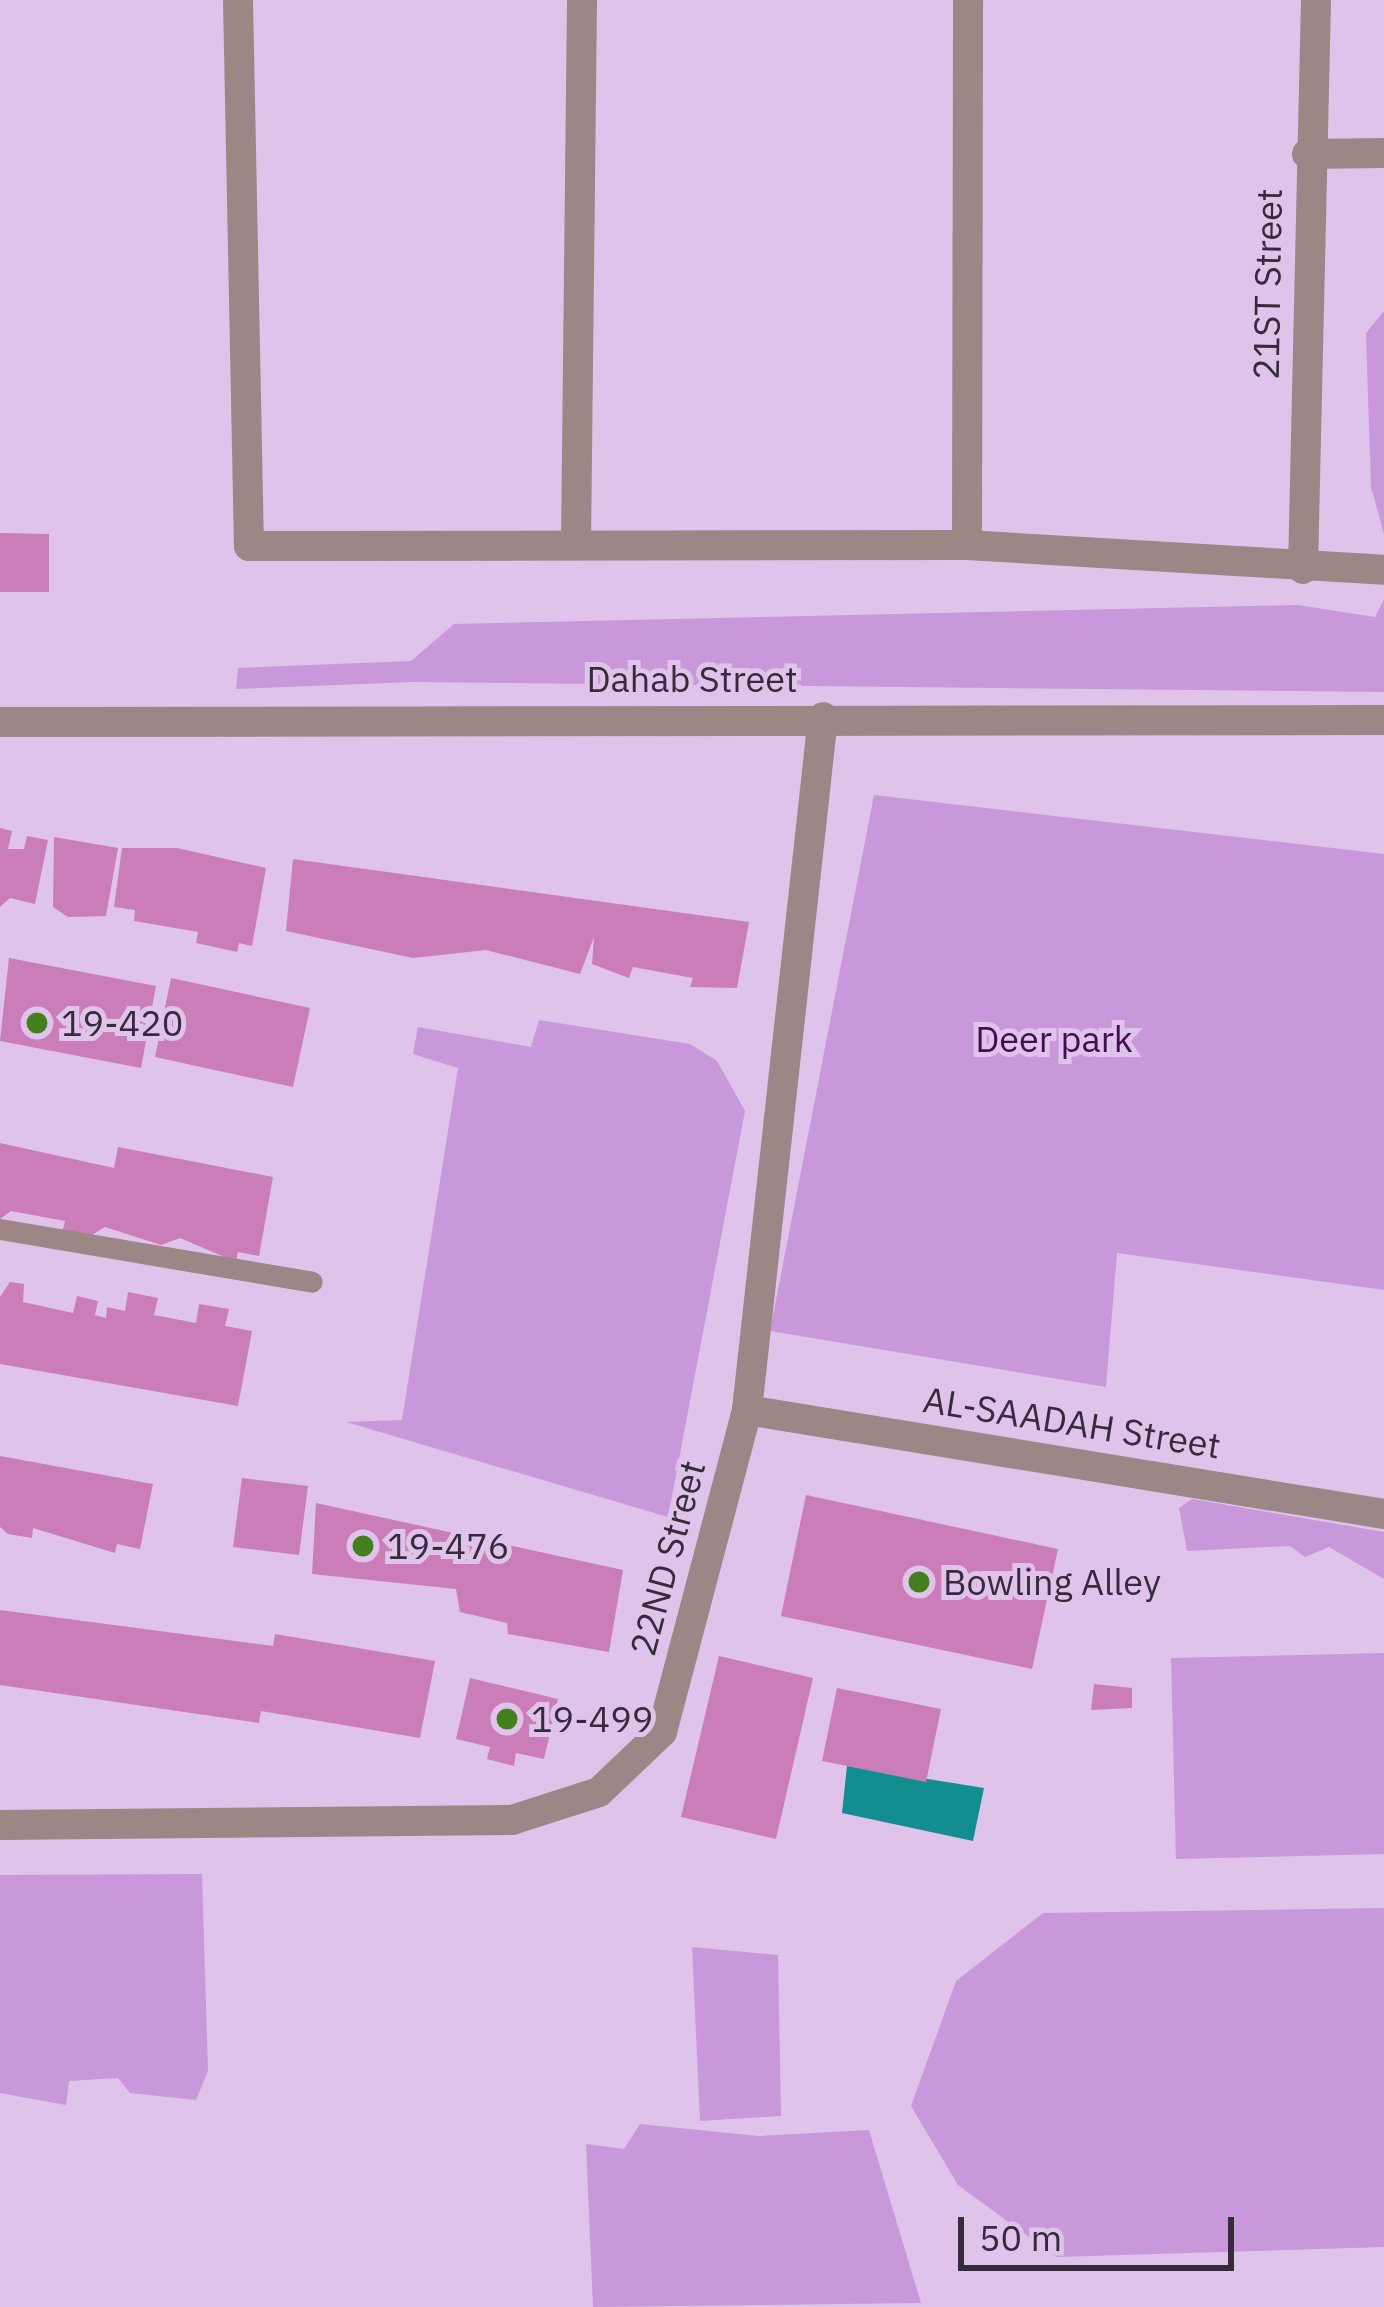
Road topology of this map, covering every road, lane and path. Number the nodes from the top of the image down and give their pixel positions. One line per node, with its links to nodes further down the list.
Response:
1 (238, 0): 7 (street)
2 (582, 0): 7 (street)
3 (968, 0): 8 (street)
4 (1316, 0): 6 (street, 21ST Street)
5 (1384, 153): 6 (street)
6 (1307, 154): 9 (street, 21ST Street)
7 (576, 545): 8 (street)
8 (967, 545): 9 (street)
9 (1304, 569): 10 (street)
10 (1384, 570)
11 (823, 717): 12 (street, Dahab Street); 13 (street, Dahab Street); 16 (street, 22ND Street)
12 (1384, 720)
13 (0, 722)
14 (0, 1228): 15 (lane)
15 (312, 1282)
16 (747, 1410): 17 (street, AL-SAADAH Street); 18 (street, 22ND Street)
17 (1384, 1514)
18 (0, 1825)

